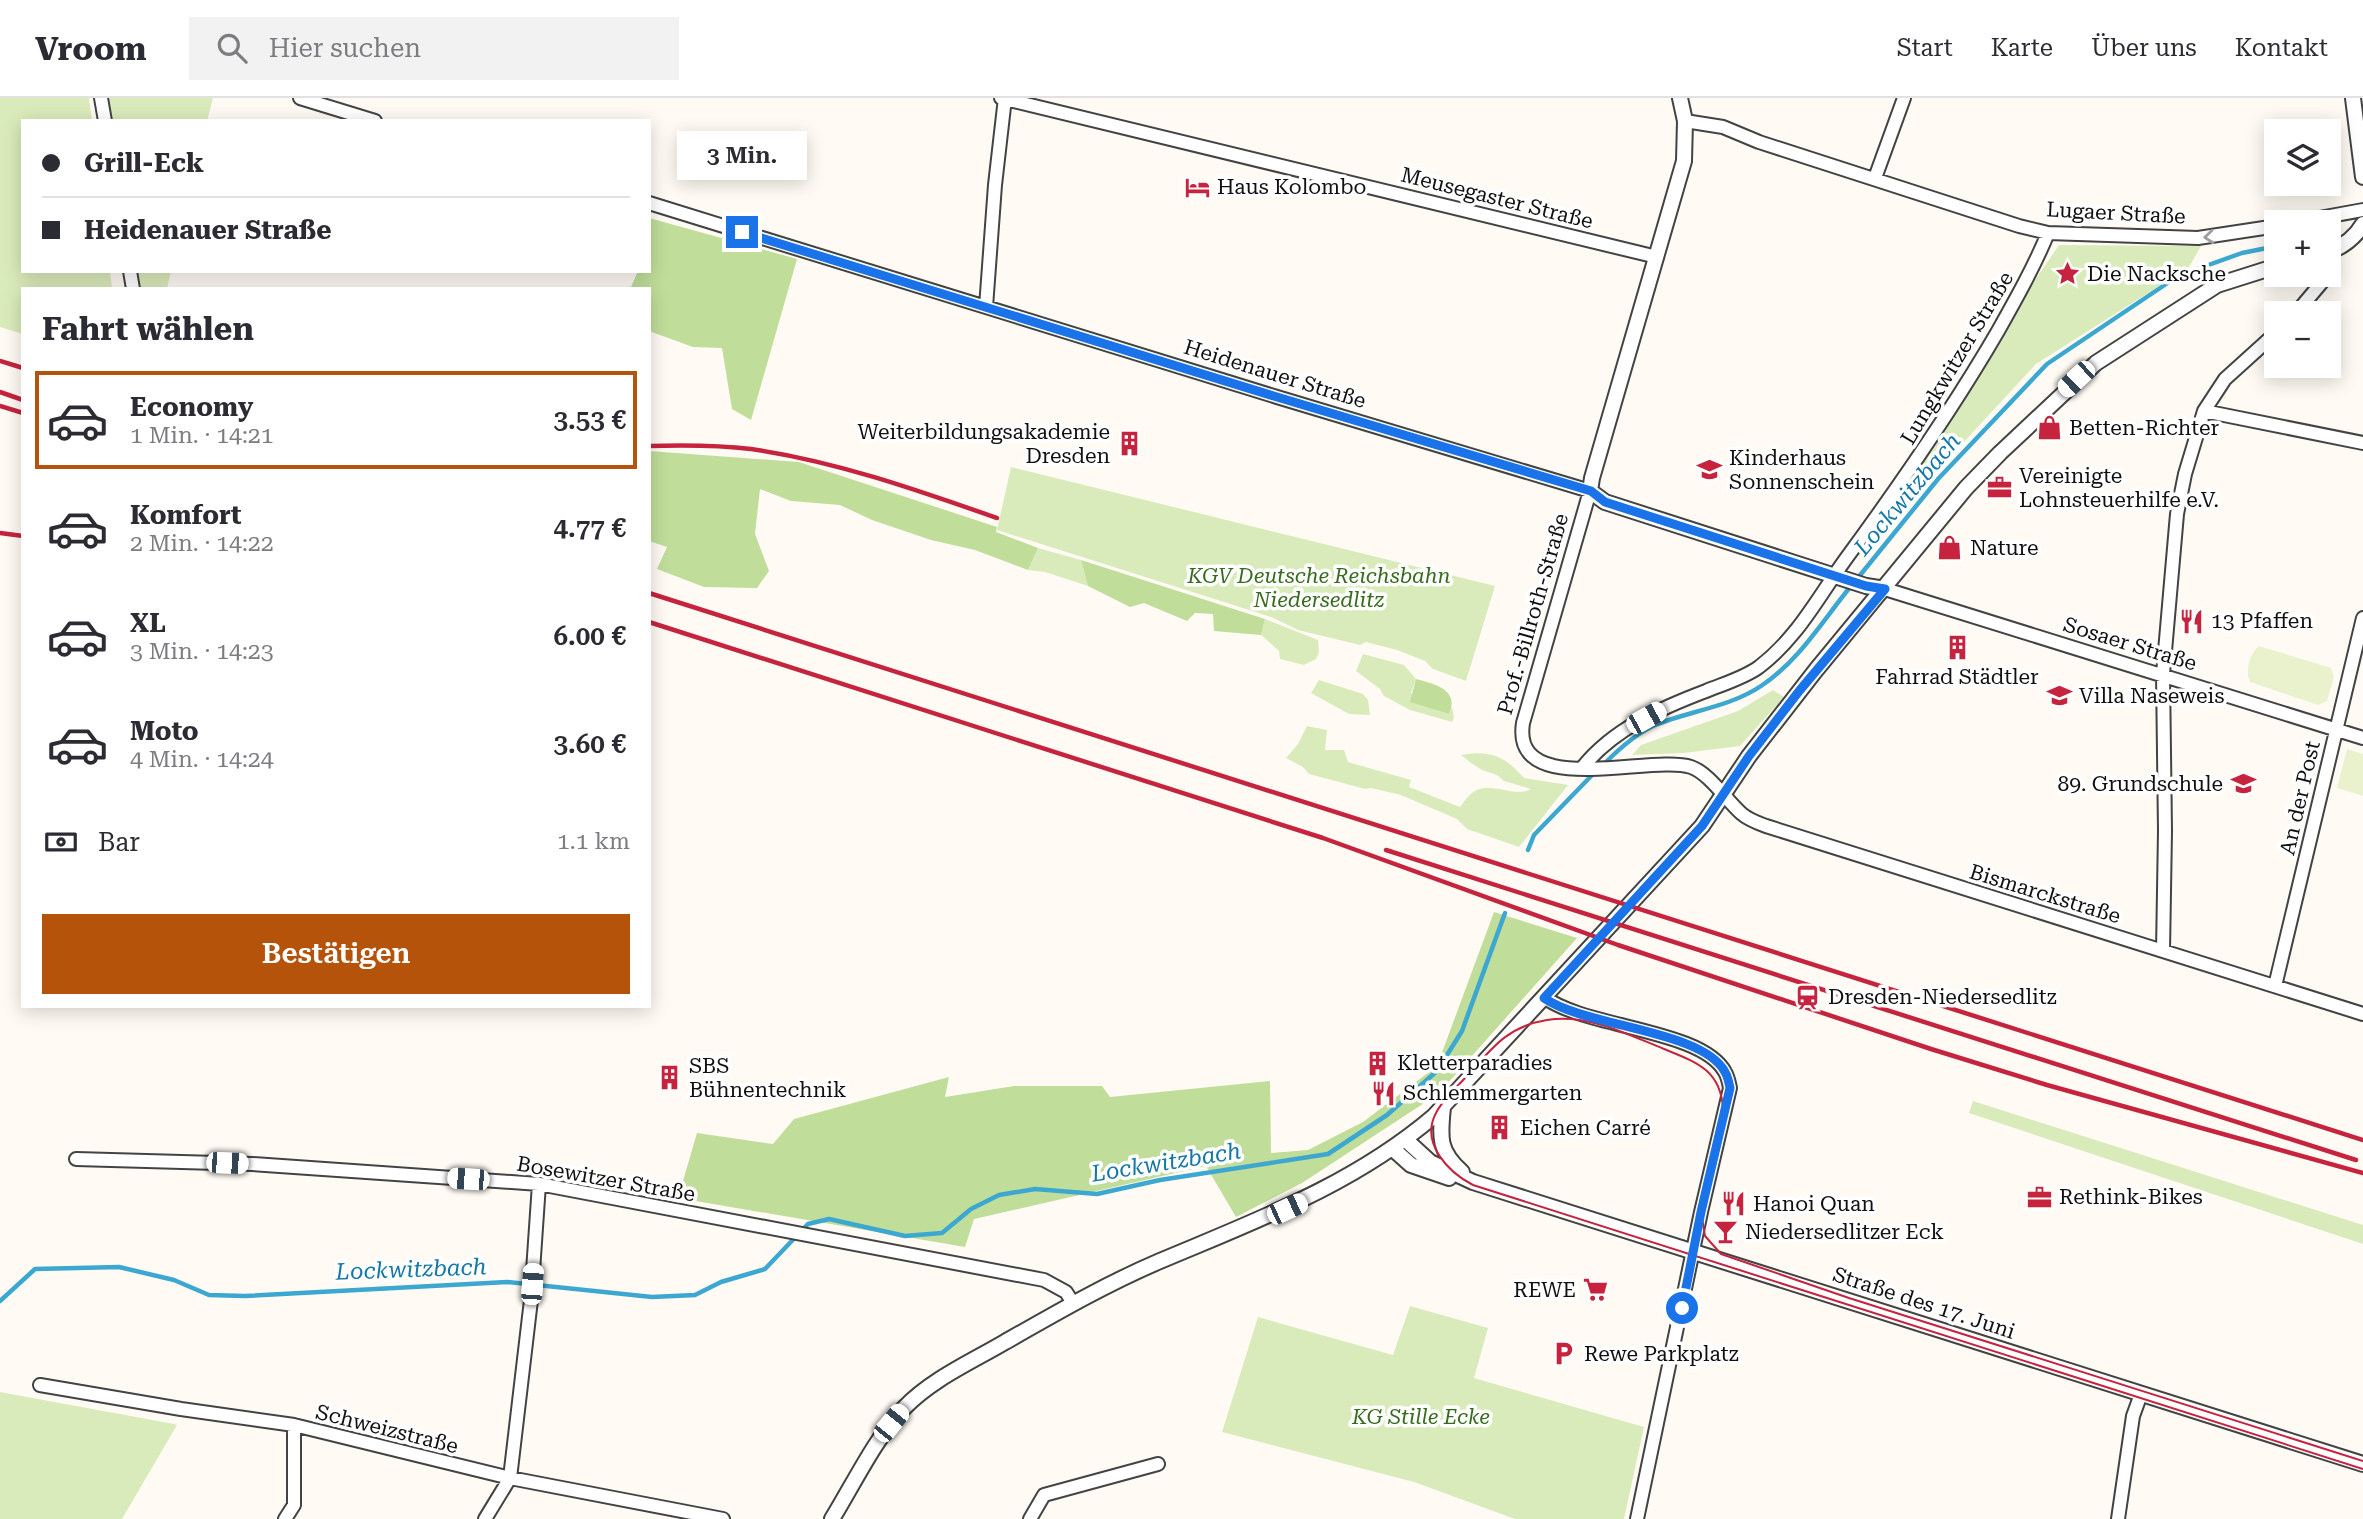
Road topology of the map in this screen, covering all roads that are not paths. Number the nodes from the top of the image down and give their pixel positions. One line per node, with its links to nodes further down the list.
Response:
1 (102, 98): 7 (street)
2 (300, 98): 8 (street)
3 (1004, 98): 19 (street, Meusegaster Straße); 23 (street)
4 (1680, 98): 9 (street)
5 (1904, 98): 11 (street)
6 (2353, 98): 10 (street)
7 (105, 119)
8 (368, 119)
9 (1685, 121): 11 (street, Lugaer Straße); 19 (street, Prof.-Billroth-Straße)
10 (2363, 177)
11 (1875, 178): 17 (street, Lugaer Straße)
12 (651, 204): 23 (street, Heidenauer Straße)
13 (2363, 210): 14 (street)
14 (2341, 214)
15 (2363, 225): 18 (street)
16 (2264, 228): 17 (street, Lugaer Straße, one-way to 17)
17 (2048, 233): 28 (street, Lungkwitzer Straße)
18 (2341, 245)
19 (1657, 257): 27 (street, Prof.-Billroth-Straße)
20 (2264, 270): 29 (street)
21 (2318, 287): 22 (street)
22 (2306, 301)
23 (986, 307): 27 (street, Heidenauer Straße)
24 (2264, 344): 25 (street)
25 (2204, 411): 26 (street); 31 (street)
26 (2363, 443)
27 (1591, 491): 28 (street, Heidenauer Straße); 34 (street, Prof.-Billroth-Straße)
28 (1839, 577): 29 (street, Heidenauer Straße); 34 (street, Lungkwitzer Straße)
29 (1885, 589): 31 (street, Sosaer Straße); 35 (street)
30 (2363, 618): 32 (street, An der Post)
31 (2163, 674): 32 (street, Sosaer Straße); 36 (street)
32 (2336, 730): 33 (street, Sosaer Straße); 37 (street, An der Post)
33 (2363, 738)
34 (1585, 768): 35 (street, Prof.-Billroth-Straße)
35 (1723, 795): 36 (street, Bismarckstraße); 38 (street)
36 (2163, 951): 37 (street, Bismarckstraße)
37 (2275, 986): 39 (street, Bismarckstraße)
38 (1544, 998): 40 (street); 46 (street)
39 (2363, 1014)
40 (1443, 1107): 41 (street); 44 (street)
41 (1406, 1140): 42 (street); 44 (street, Straße des 17. Juni)
42 (1392, 1148): 44 (street, Straße des 17. Juni); 47 (street)
43 (76, 1158): 45 (street, Bosewitzer Straße)
44 (1472, 1182): 46 (street, Straße des 17. Juni)
45 (540, 1184): 47 (street, Bosewitzer Straße); 53 (street)
46 (1693, 1252): 49 (street, Straße des 17. Juni); 59 (street)
47 (1073, 1303): 57 (street)
48 (40, 1385): 50 (street, Schweizstraße)
49 (2141, 1394): 52 (street, Straße des 17. Juni); 60 (street)
50 (294, 1425): 53 (street, Schweizstraße); 54 (street)
51 (1158, 1464): 58 (street)
52 (2363, 1464)
53 (510, 1478): 55 (street); 56 (street, Schweizstraße)
54 (285, 1519)
55 (485, 1519)
56 (723, 1519)
57 (832, 1519)
58 (1030, 1519)
59 (1637, 1519)
60 (2118, 1519)

